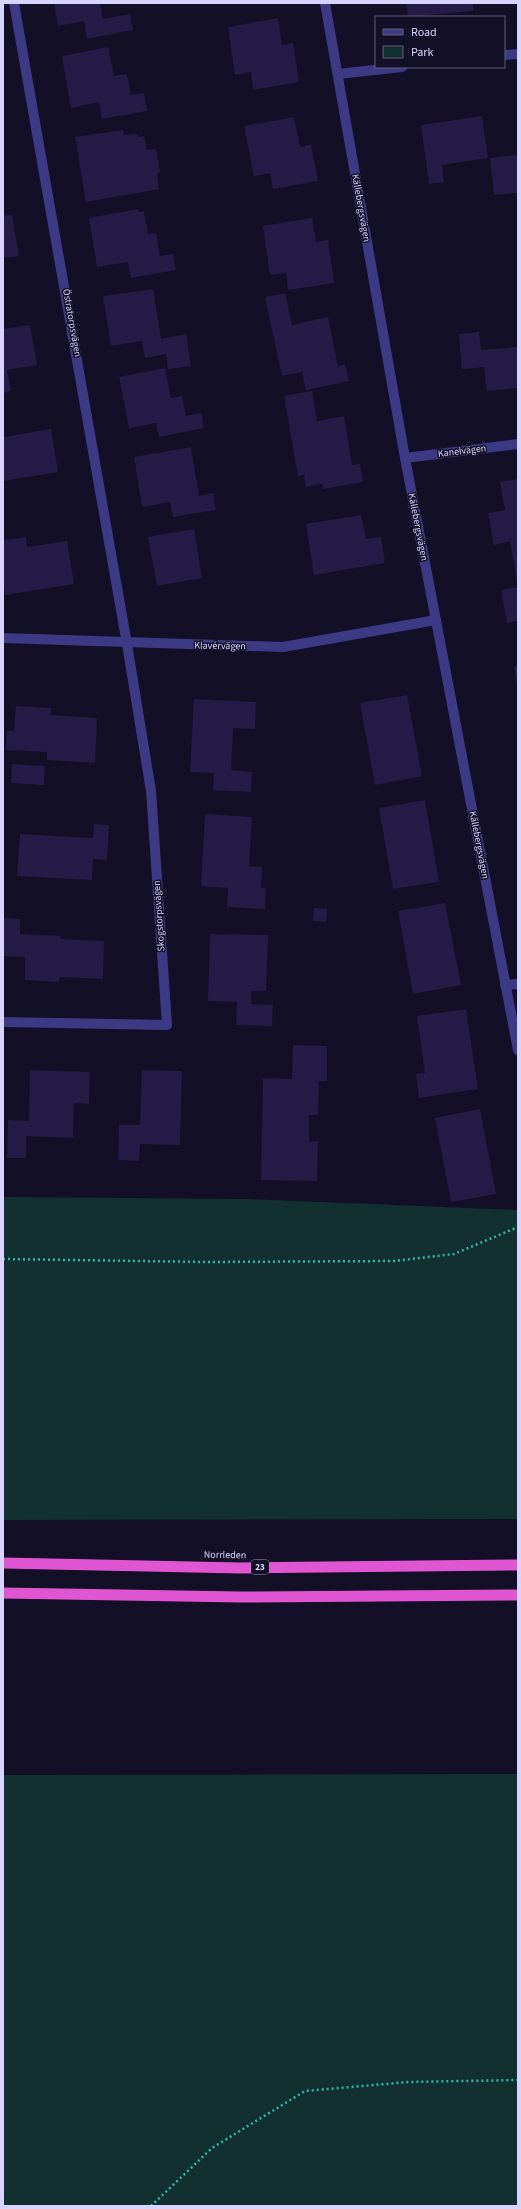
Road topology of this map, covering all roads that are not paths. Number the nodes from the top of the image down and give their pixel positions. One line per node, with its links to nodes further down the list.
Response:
1 (14, 3): 11 (street, Östratorpsvägen)
2 (325, 3): 6 (street, Källebergsvägen)
3 (518, 54): 4 (street)
4 (505, 55)
5 (393, 68): 6 (street)
6 (338, 74): 8 (street, Källebergsvägen)
7 (518, 444): 8 (street, Kanelvägen)
8 (405, 458): 9 (street, Källebergsvägen)
9 (436, 620): 11 (street, Klavérvägen); 13 (street, Källebergsvägen)
10 (3, 638): 11 (street, Klavérvägen)
11 (128, 644): 14 (street, Skogstorpsvägen)
12 (518, 984): 13 (street)
13 (505, 985): 15 (street, Källebergsvägen)
14 (3, 1022)
15 (518, 1050)
16 (3, 1563): 17 (highway, Norrleden / 23)
17 (518, 1565)
18 (3, 1593): 19 (highway)
19 (518, 1595)

